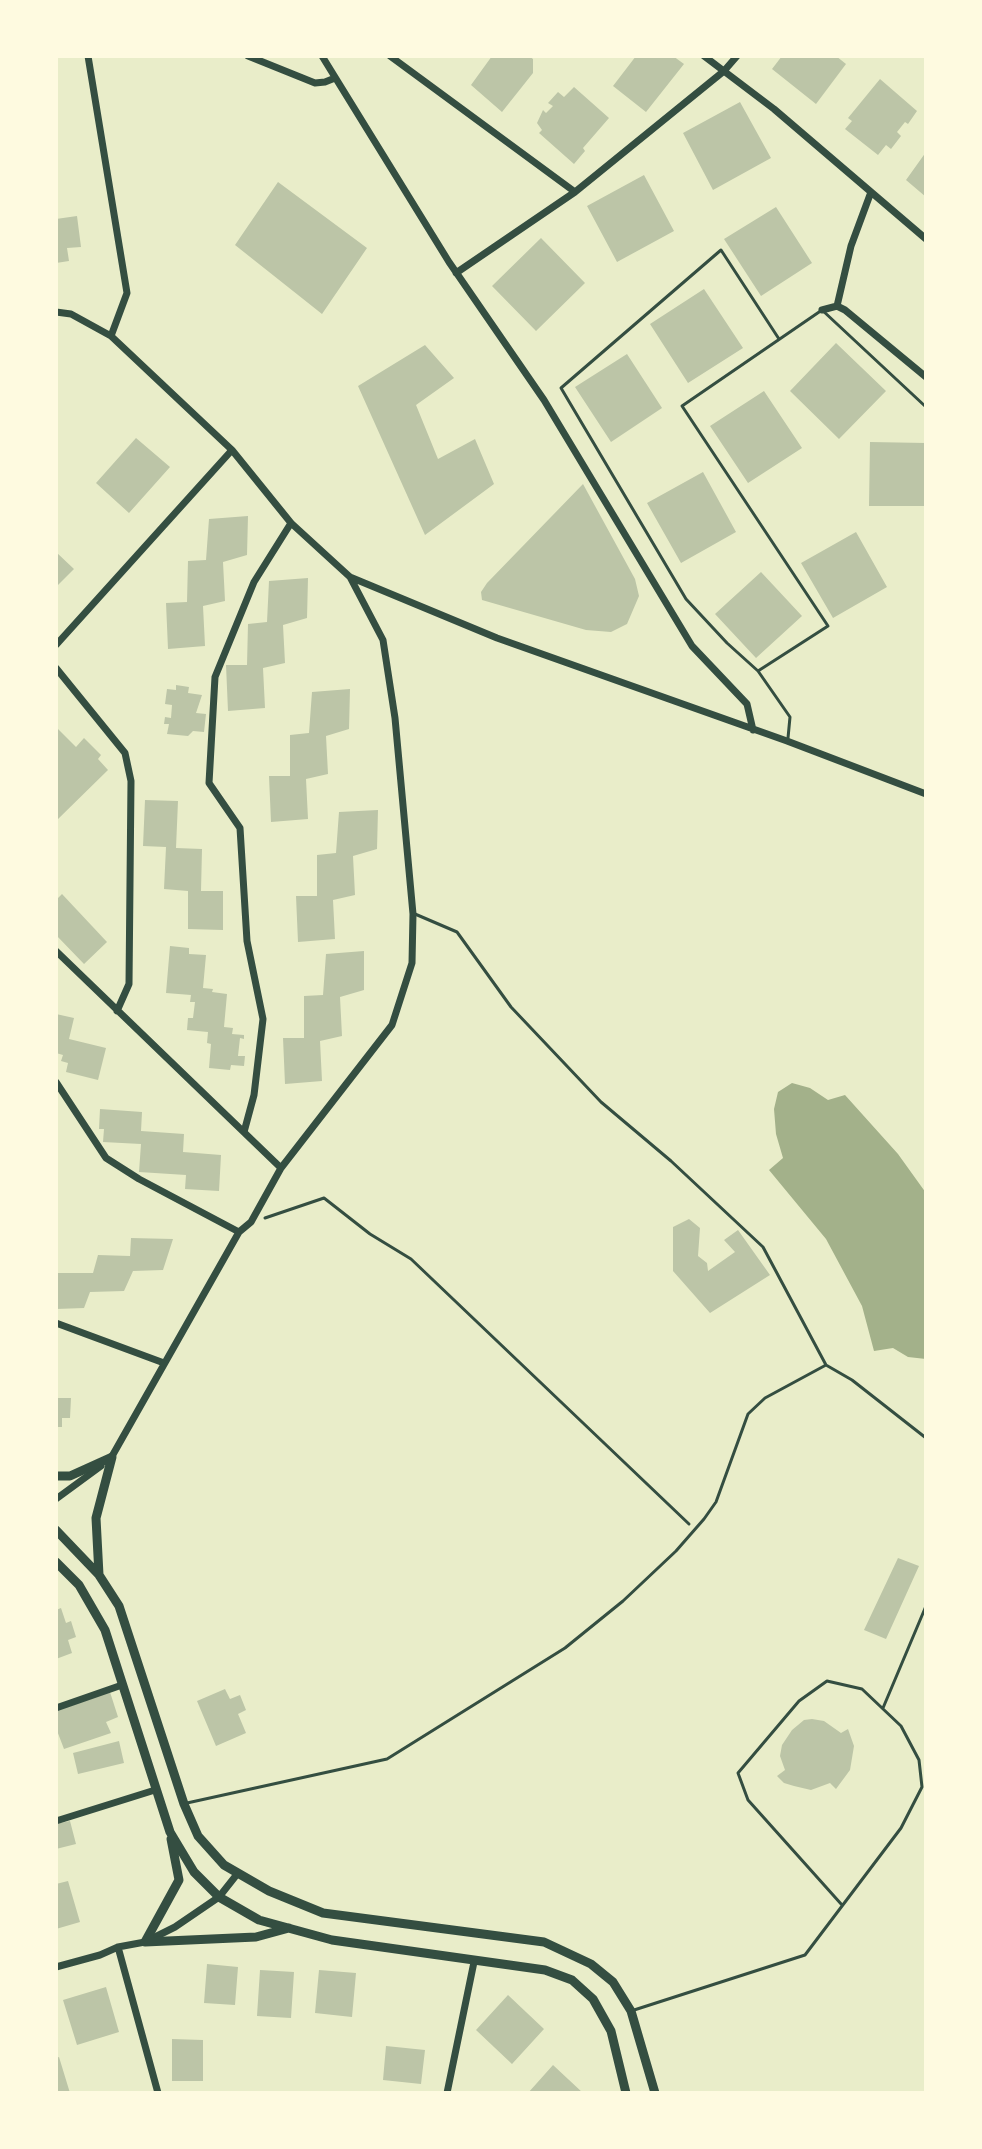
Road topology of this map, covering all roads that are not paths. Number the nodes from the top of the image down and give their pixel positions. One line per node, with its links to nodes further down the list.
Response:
1 (88, 56): 16 (street)
2 (248, 56): 8 (street)
3 (322, 56): 8 (street)
4 (390, 56): 9 (street)
5 (704, 56): 7 (street)
6 (737, 56): 7 (street)
7 (724, 71): 9 (street); 10 (street)
8 (335, 78): 12 (street)
9 (575, 192): 12 (street)
10 (871, 192): 11 (street); 13 (street)
11 (926, 239)
12 (456, 273): 26 (street)
13 (837, 306): 14 (street); 18 (street)
14 (822, 310): 17 (lane); 19 (lane)
15 (56, 312): 16 (street)
16 (111, 336): 20 (street)
17 (780, 339): 25 (lane); 25 (lane)
18 (926, 377)
19 (926, 407)
20 (232, 450): 21 (street); 23 (street)
21 (291, 523): 22 (street); 33 (street)
22 (350, 577): 26 (street); 29 (street)
23 (56, 645)
24 (56, 668): 31 (street)
25 (758, 671): 27 (lane)
26 (753, 730): 27 (street)
27 (787, 741): 28 (street)
28 (926, 794)
29 (413, 914): 34 (street); 38 (lane)
30 (56, 951): 31 (street)
31 (117, 1011): 33 (street)
32 (56, 1082): 35 (street)
33 (244, 1132): 34 (street)
34 (281, 1168): 35 (street)
35 (239, 1232): 37 (street)
36 (56, 1323): 37 (street)
37 (164, 1363): 40 (street)
38 (826, 1365): 39 (lane); 51 (lane)
39 (926, 1438)
40 (112, 1457): 41 (street); 42 (street); 45 (street)
41 (56, 1476)
42 (56, 1499)
43 (56, 1530): 45 (street)
44 (56, 1562): 47 (street)
45 (99, 1575): 51 (street)
46 (926, 1606): 49 (lane)
47 (122, 1685): 48 (street); 50 (street)
48 (56, 1708)
49 (883, 1708): 56 (lane); 56 (lane)
50 (155, 1790): 52 (street); 53 (street)
51 (184, 1804): 54 (street)
52 (56, 1821)
53 (170, 1832): 55 (street); 58 (street)
54 (238, 1873): 55 (street); 62 (street)
55 (219, 1897): 57 (street); 58 (street)
56 (842, 1905): 62 (lane)
57 (289, 1928): 58 (street); 60 (street)
58 (145, 1942): 59 (street)
59 (118, 1947): 61 (street); 63 (street)
60 (474, 1962): 64 (street); 65 (street)
61 (56, 1967)
62 (631, 2011): 66 (street)
63 (158, 2093)
64 (447, 2093)
65 (626, 2093)
66 (655, 2093)

